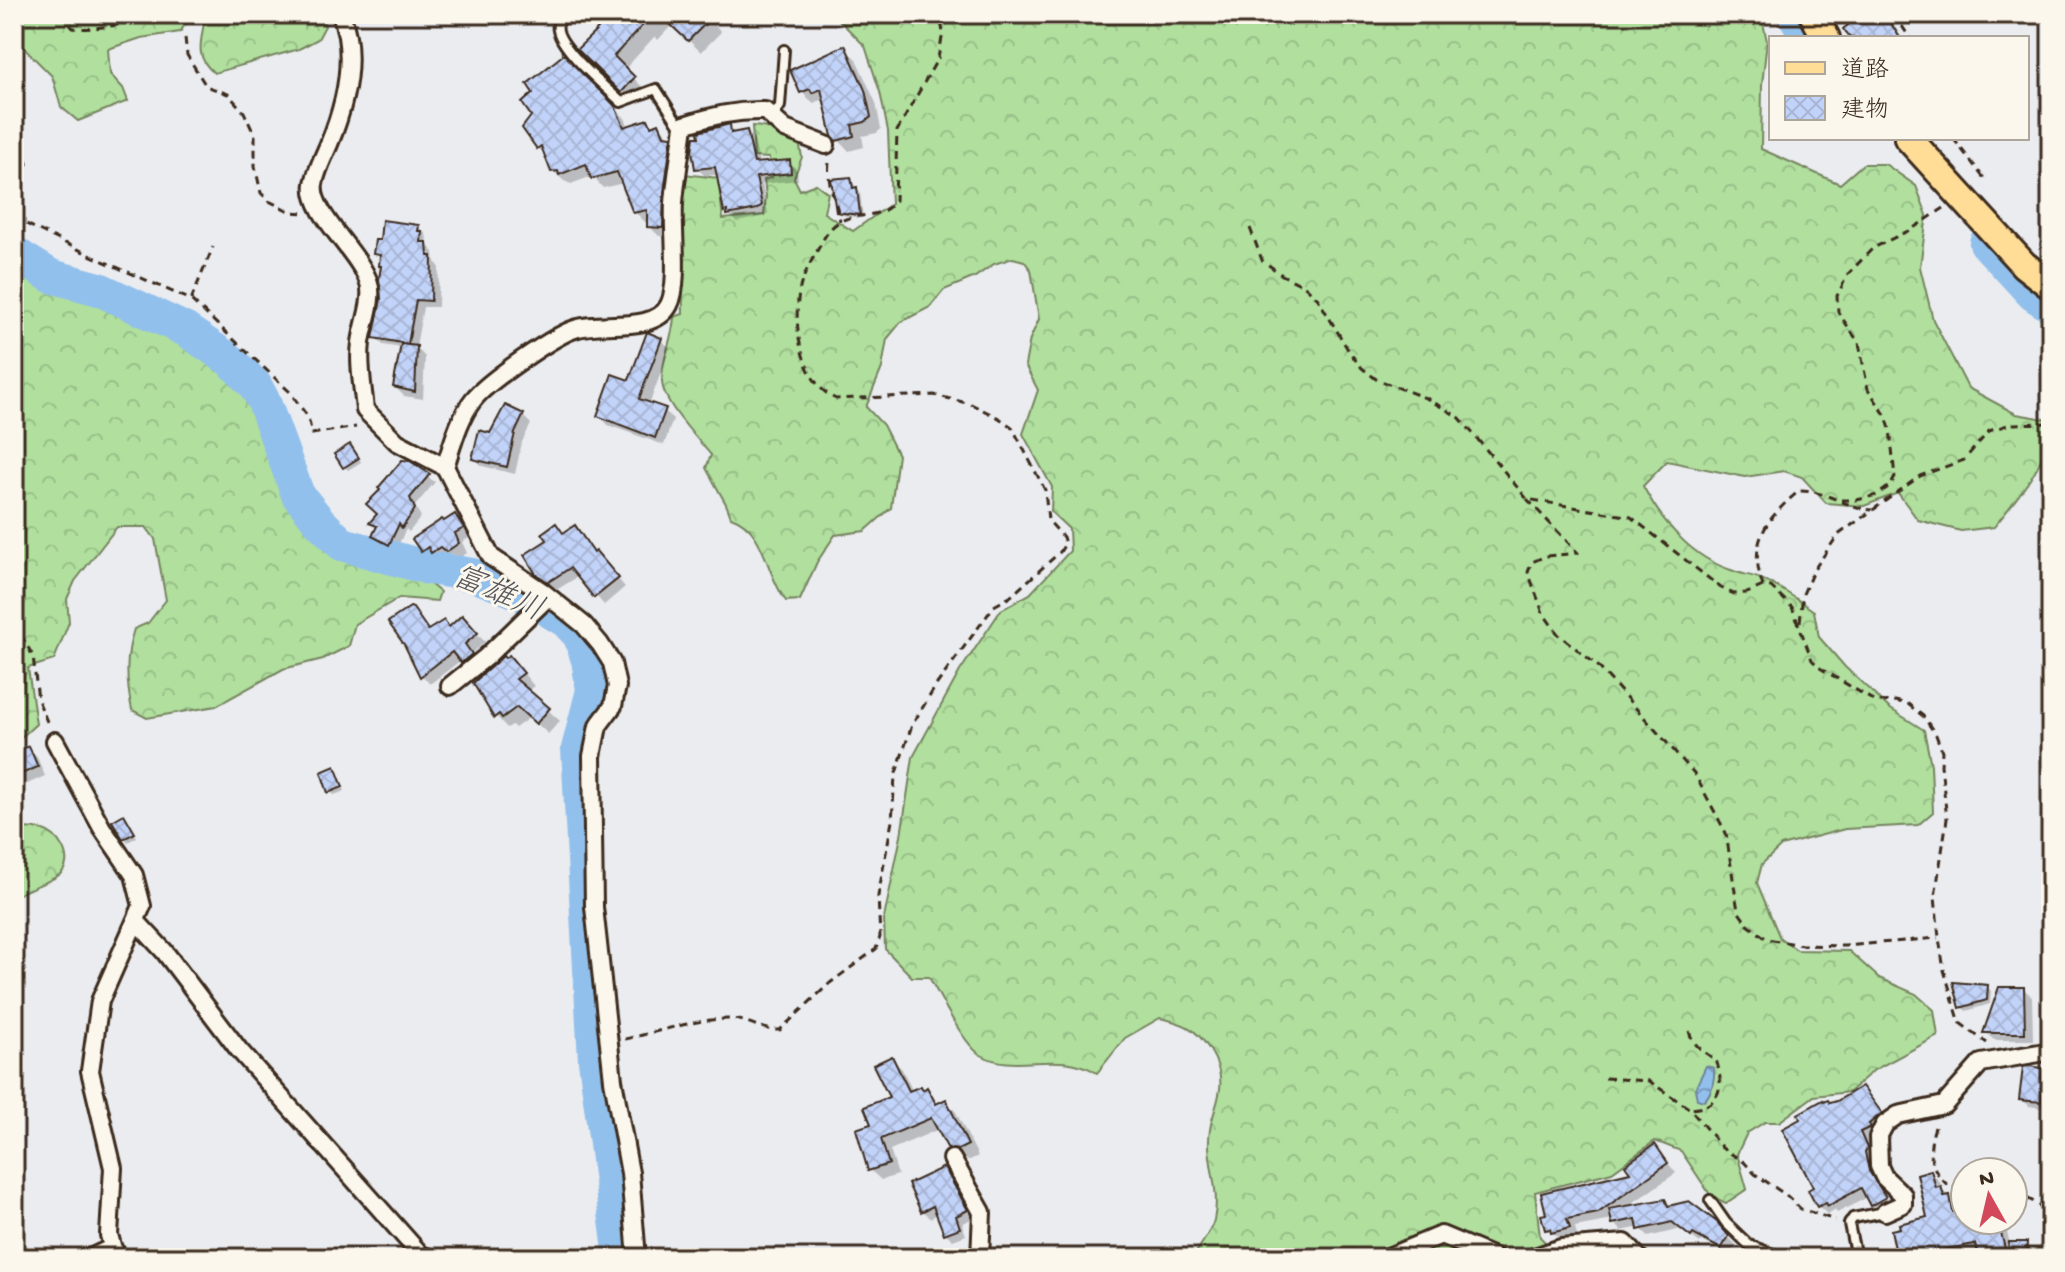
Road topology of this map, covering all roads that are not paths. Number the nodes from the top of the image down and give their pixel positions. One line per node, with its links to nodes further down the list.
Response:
1 (341, 14): 11 (street)
2 (566, 14): 7 (lane)
3 (1813, 14): 4 (main road)
4 (1825, 36)
5 (784, 50): 6 (lane)
6 (773, 117): 7 (street); 9 (street)
7 (683, 131): 11 (street)
8 (1910, 140): 10 (main road)
9 (826, 145)
10 (2051, 286)
11 (445, 467): 12 (street)
12 (548, 597): 13 (street); 24 (street)
13 (450, 686)
14 (55, 741): 15 (street)
15 (136, 921): 20 (street); 23 (street)
16 (2051, 1051): 19 (street)
17 (952, 1159): 25 (street)
18 (1710, 1200): 30 (lane)
19 (1885, 1212): 31 (lane)
20 (112, 1243): 21 (lane); 22 (street)
21 (81, 1258)
22 (120, 1258)
23 (429, 1258)
24 (637, 1258)
25 (980, 1258)
26 (1386, 1258): 27 (street)
27 (1496, 1258)
28 (1532, 1258): 29 (street)
29 (1639, 1258)
30 (1784, 1258)
31 (1856, 1258)

